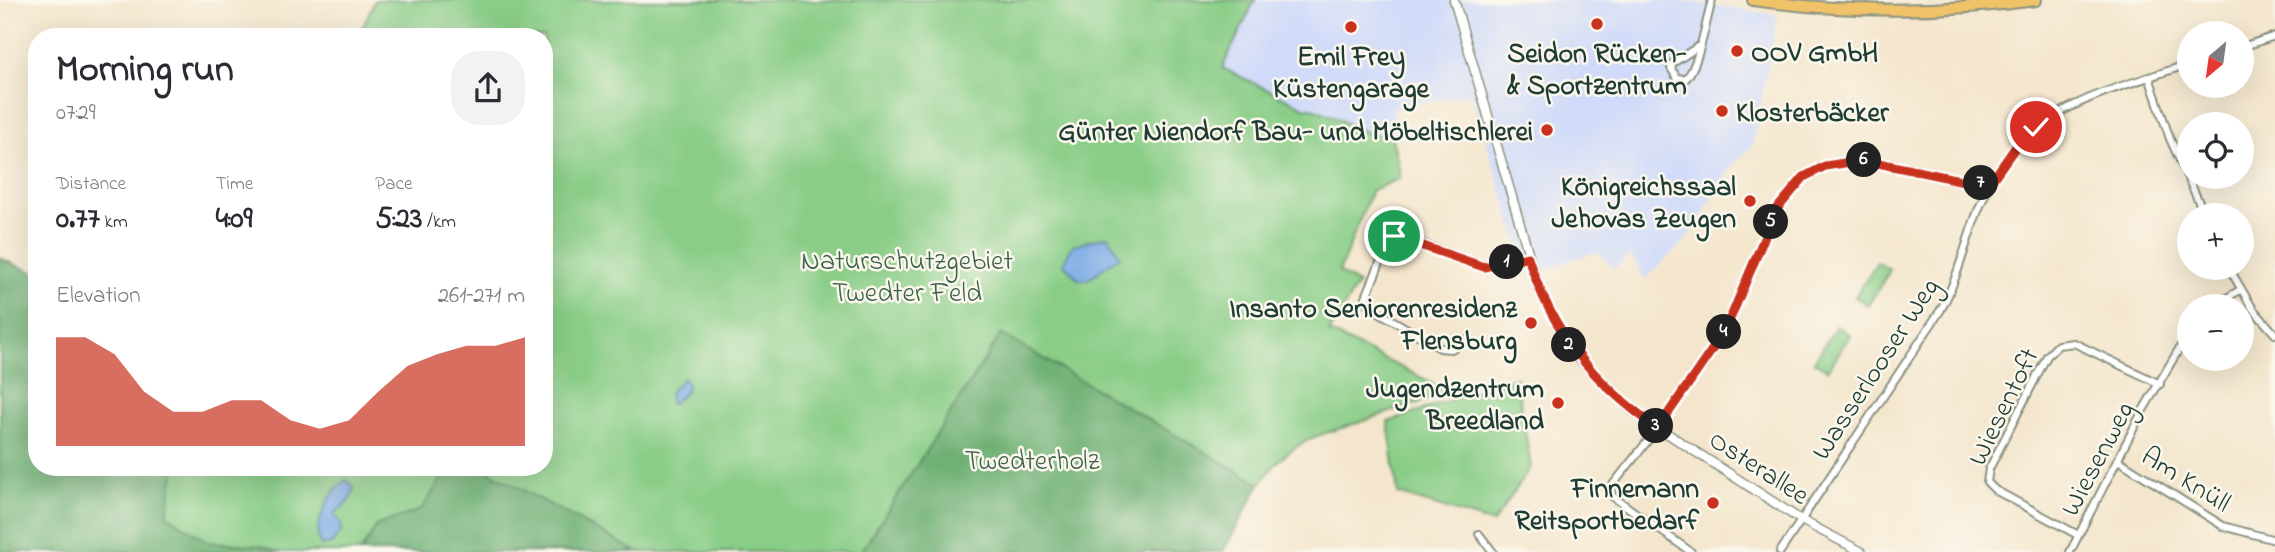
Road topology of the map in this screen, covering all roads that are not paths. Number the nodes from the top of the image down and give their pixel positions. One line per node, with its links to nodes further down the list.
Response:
1 (1454, 0): 12 (street, Osterallee)
2 (1712, 0): 7 (street)
3 (1753, 0): 4 (main road)
4 (2036, 0)
5 (2275, 36): 6 (street)
6 (2254, 43)
7 (1699, 46): 7 (street)
8 (2177, 68): 9 (street, Wasserlooser Weg)
9 (2149, 77): 10 (street, Wasserlooser Weg); 11 (street)
10 (1988, 186): 21 (street); 23 (street, Wasserlooser Weg)
11 (2199, 203)
12 (1528, 257): 17 (street); 21 (street, Osterallee)
13 (2236, 280): 14 (street)
14 (2241, 290): 15 (street); 16 (street)
15 (2234, 294)
16 (2275, 334)
17 (1468, 340)
18 (2074, 342): 20 (street, Wiesenweg); 25 (street, Wiesentoft)
19 (2177, 354): 20 (street, Wiesenweg)
20 (2160, 384): 22 (street, Wiesenweg)
21 (1658, 428): 23 (street, Osterallee); 28 (street)
22 (2118, 460): 25 (street, Wiesenweg); 26 (street, Am Knüll)
23 (1801, 520): 29 (street, Wasserlooser Weg); 30 (street, Osterallee)
24 (1479, 534): 27 (street)
25 (2078, 535): 31 (street, Wiesenweg)
26 (2275, 540)
27 (1493, 552)
28 (1691, 552)
29 (1780, 552)
30 (1862, 552)
31 (2070, 552)

